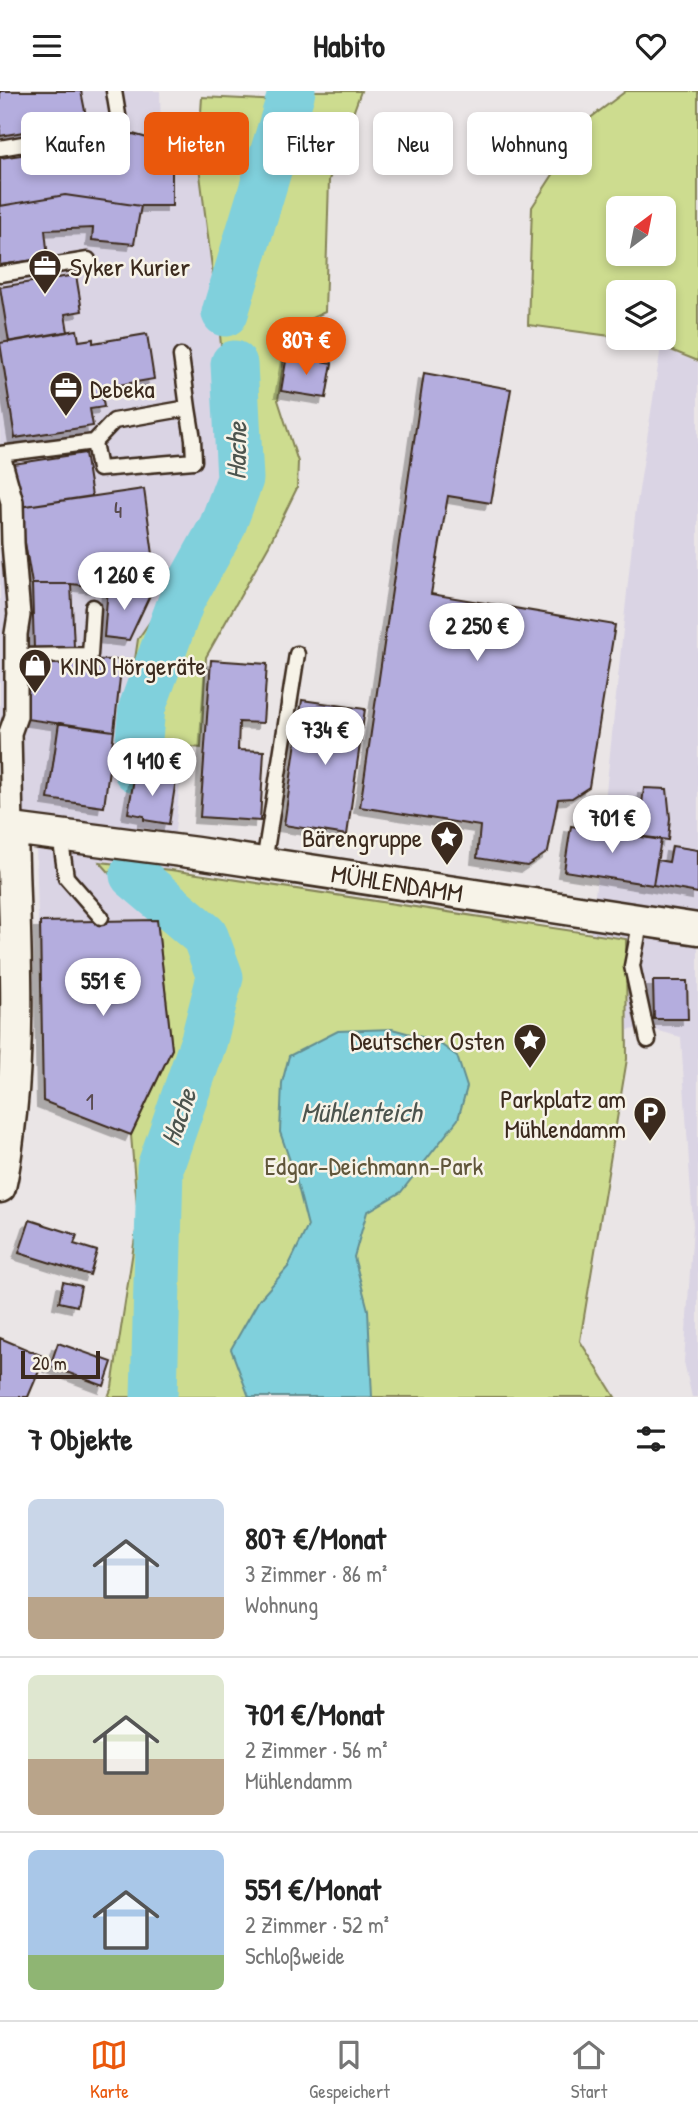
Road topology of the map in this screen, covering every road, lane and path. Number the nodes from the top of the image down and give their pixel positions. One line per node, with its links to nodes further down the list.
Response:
1 (114, 91): 2 (lane)
2 (0, 148)
3 (88, 260): 4 (lane)
4 (0, 274)
5 (181, 356): 6 (lane)
6 (188, 408): 7 (lane); 7 (lane)
7 (94, 442): 8 (lane)
8 (0, 457): 9 (street)
9 (9, 594): 12 (street)
10 (93, 607): 12 (lane)
11 (297, 654): 15 (lane)
12 (16, 656): 13 (street)
13 (6, 827): 14 (street, MÜHLENDAMM); 20 (street)
14 (60, 835): 15 (street, MÜHLENDAMM); 16 (lane)
15 (264, 863): 17 (street, MÜHLENDAMM)
16 (101, 917)
17 (641, 919): 18 (street, MÜHLENDAMM); 19 (lane)
18 (698, 929)
19 (648, 1040)
20 (0, 1187)

